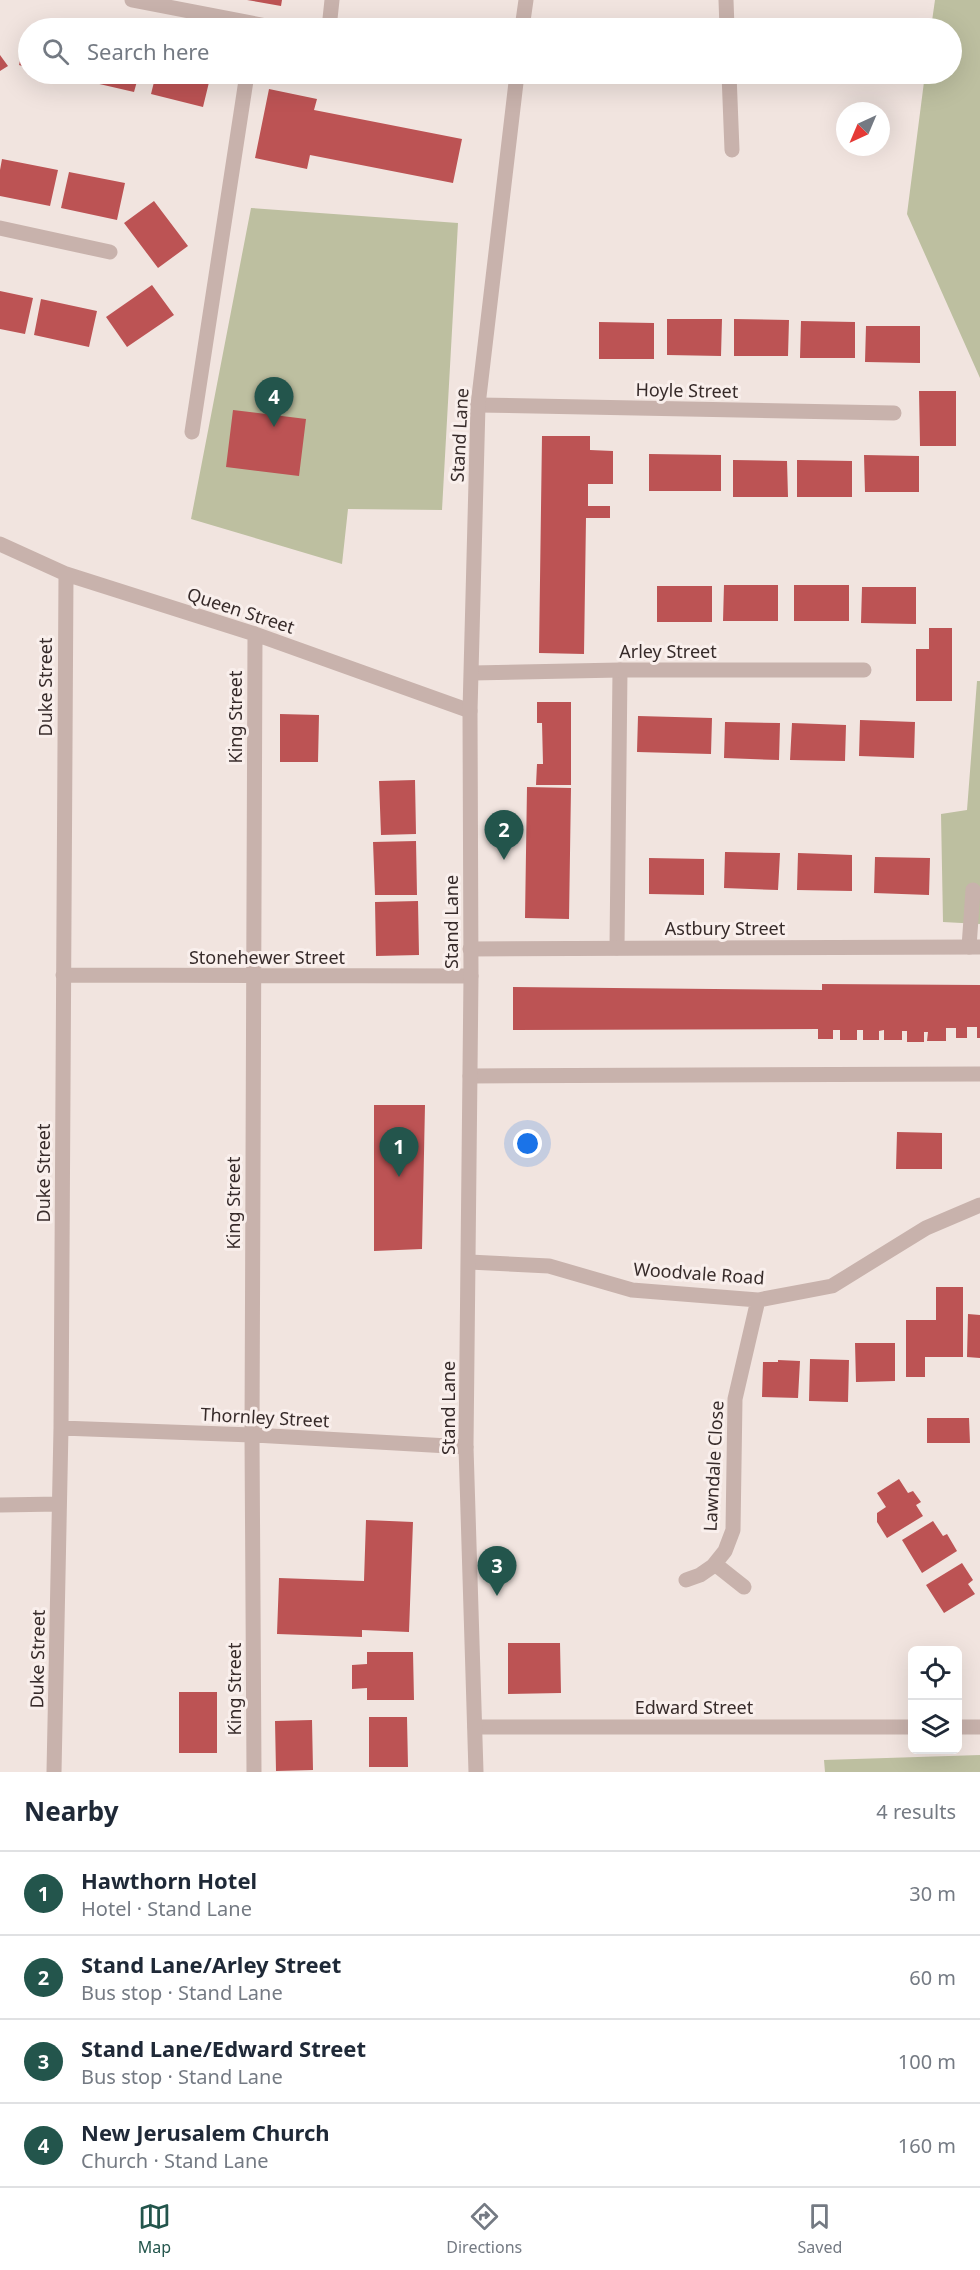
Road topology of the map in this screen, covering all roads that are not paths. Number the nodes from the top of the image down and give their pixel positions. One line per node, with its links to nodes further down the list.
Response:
1 (132, 0): 5 (street)
2 (332, 0): 7 (street)
3 (526, 0): 8 (street)
4 (726, 0): 9 (street)
5 (186, 5): 6 (street)
6 (228, 18)
7 (330, 18)
8 (523, 18)
9 (727, 18)
10 (245, 84): 18 (street)
11 (512, 84): 16 (street, Stand Lane)
12 (729, 84): 13 (street)
13 (732, 150)
14 (0, 228): 15 (street)
15 (110, 252)
16 (478, 405): 17 (street, Hoyle Street); 24 (street, Stand Lane)
17 (894, 413)
18 (192, 432)
19 (0, 544): 20 (street, Queen Street)
20 (66, 574): 21 (street, Queen Street); 30 (street, Duke Street)
21 (255, 634): 25 (street, Queen Street); 32 (street, King Street)
22 (620, 670): 23 (street, Arley Street); 24 (street, Arley Street); 29 (street)
23 (864, 670)
24 (472, 673): 25 (street, Stand Lane)
25 (470, 711): 28 (street, Stand Lane)
26 (973, 890): 27 (street)
27 (974, 947): 29 (street, Astbury Street)
28 (470, 948): 29 (street, Astbury Street); 31 (street, Stand Lane)
29 (617, 948)
30 (63, 975): 32 (street, Stonehewer Street); 38 (street, Duke Street)
31 (471, 976): 32 (street, Stonehewer Street); 34 (street, Stand Lane)
32 (254, 977): 39 (street, King Street)
33 (980, 1074): 34 (street)
34 (470, 1076): 36 (street, Stand Lane)
35 (980, 1205): 37 (street, Woodvale Road)
36 (469, 1262): 37 (street, Woodvale Road); 40 (street, Stand Lane)
37 (758, 1300): 43 (street, Lawndale Close)
38 (61, 1428): 39 (street, Thornley Street); 41 (street, Duke Street)
39 (252, 1435): 40 (street, Thornley Street); 51 (street, King Street)
40 (466, 1447): 46 (street, Stand Lane)
41 (59, 1504): 42 (street); 50 (street, Duke Street)
42 (0, 1505)
43 (715, 1564): 44 (street); 45 (street)
44 (686, 1580)
45 (744, 1587)
46 (475, 1727): 47 (street, Edward Street); 52 (street, Stand Lane)
47 (908, 1727)
48 (962, 1727): 49 (street)
49 (980, 1727)
50 (54, 1772)
51 (254, 1772)
52 (476, 1772)

